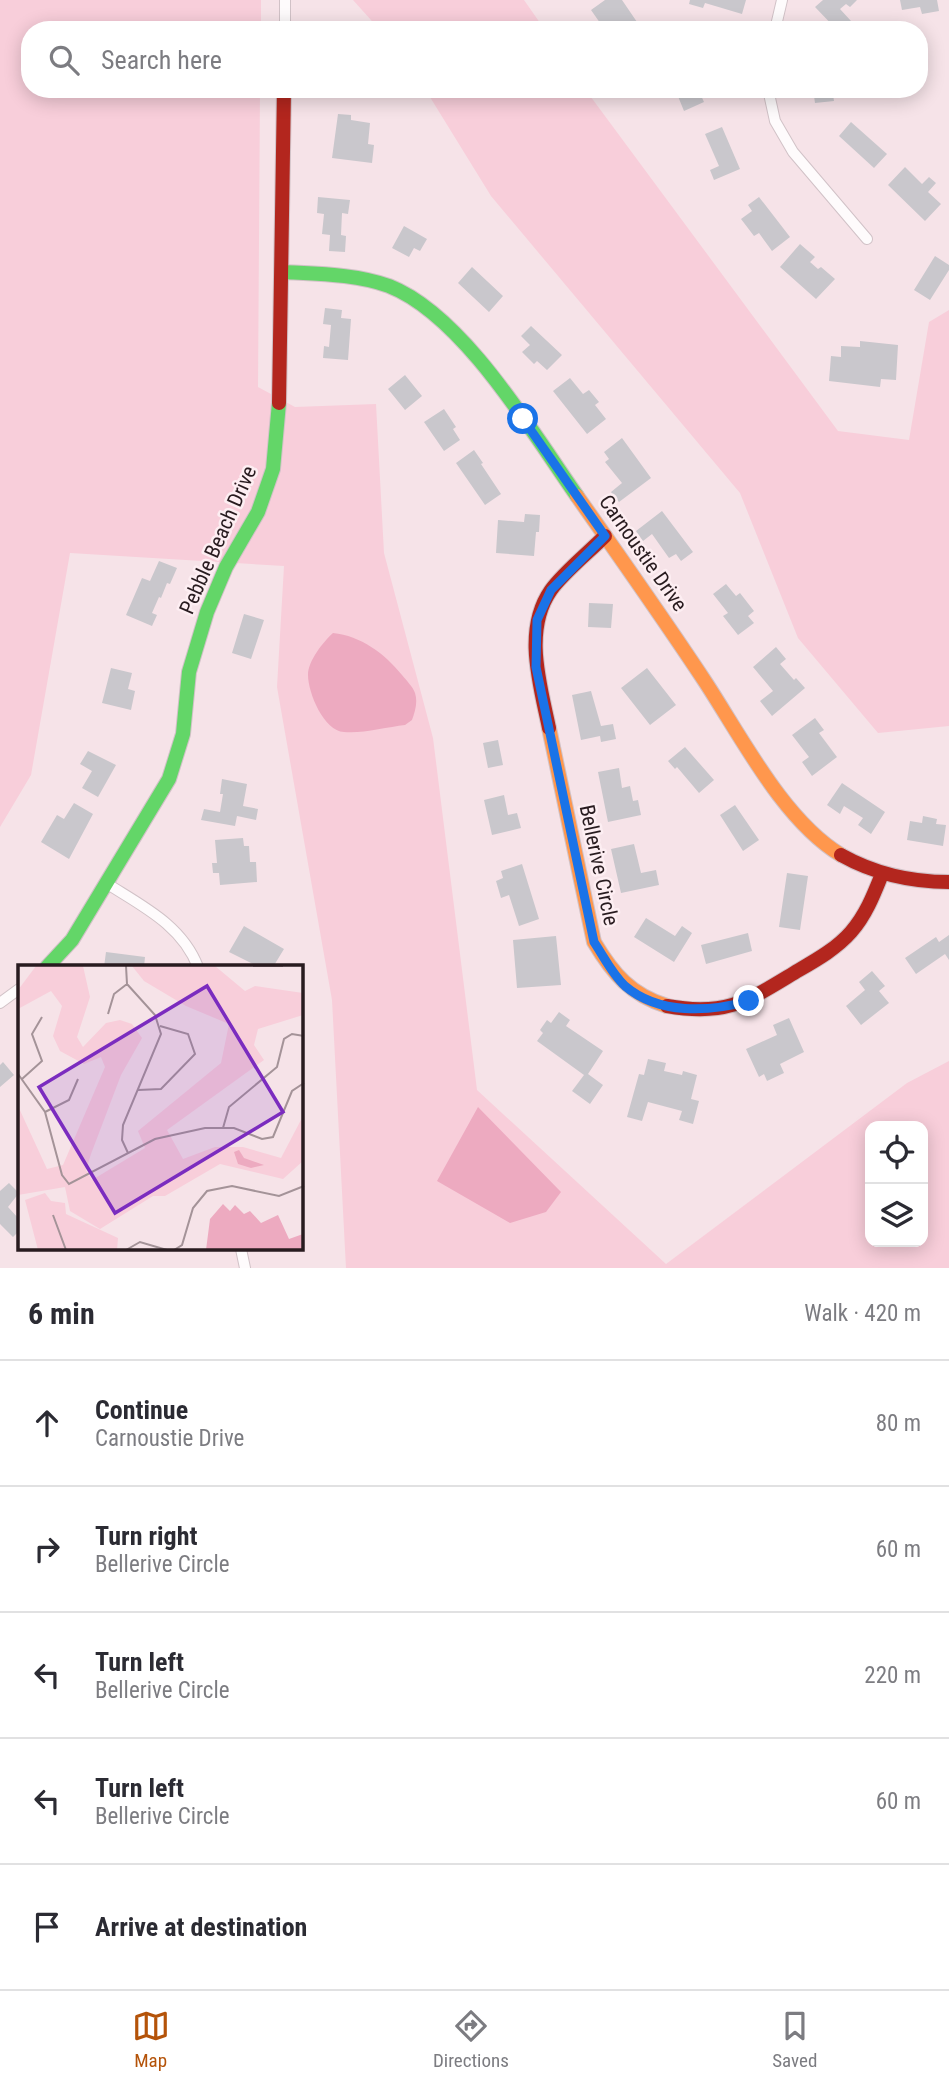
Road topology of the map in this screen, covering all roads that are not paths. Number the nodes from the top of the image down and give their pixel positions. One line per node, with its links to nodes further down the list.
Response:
1 (285, 0): 3 (street)
2 (782, 0): 4 (street)
3 (285, 21)
4 (777, 21)
5 (285, 98): 8 (street, Pebble Beach Drive)
6 (770, 98): 7 (street)
7 (867, 239)
8 (283, 272): 9 (street, Carnoustie Drive); 12 (street, Pebble Beach Drive)
9 (605, 536): 10 (street, Carnoustie Drive); 10 (street, Bellerive Circle)
10 (882, 874): 11 (street, Carnoustie Drive)
11 (949, 882)
12 (106, 883): 13 (street, Pebble Beach Drive); 14 (street)
13 (49, 965)
14 (197, 965)
15 (18, 990): 16 (street)
16 (0, 1003)

